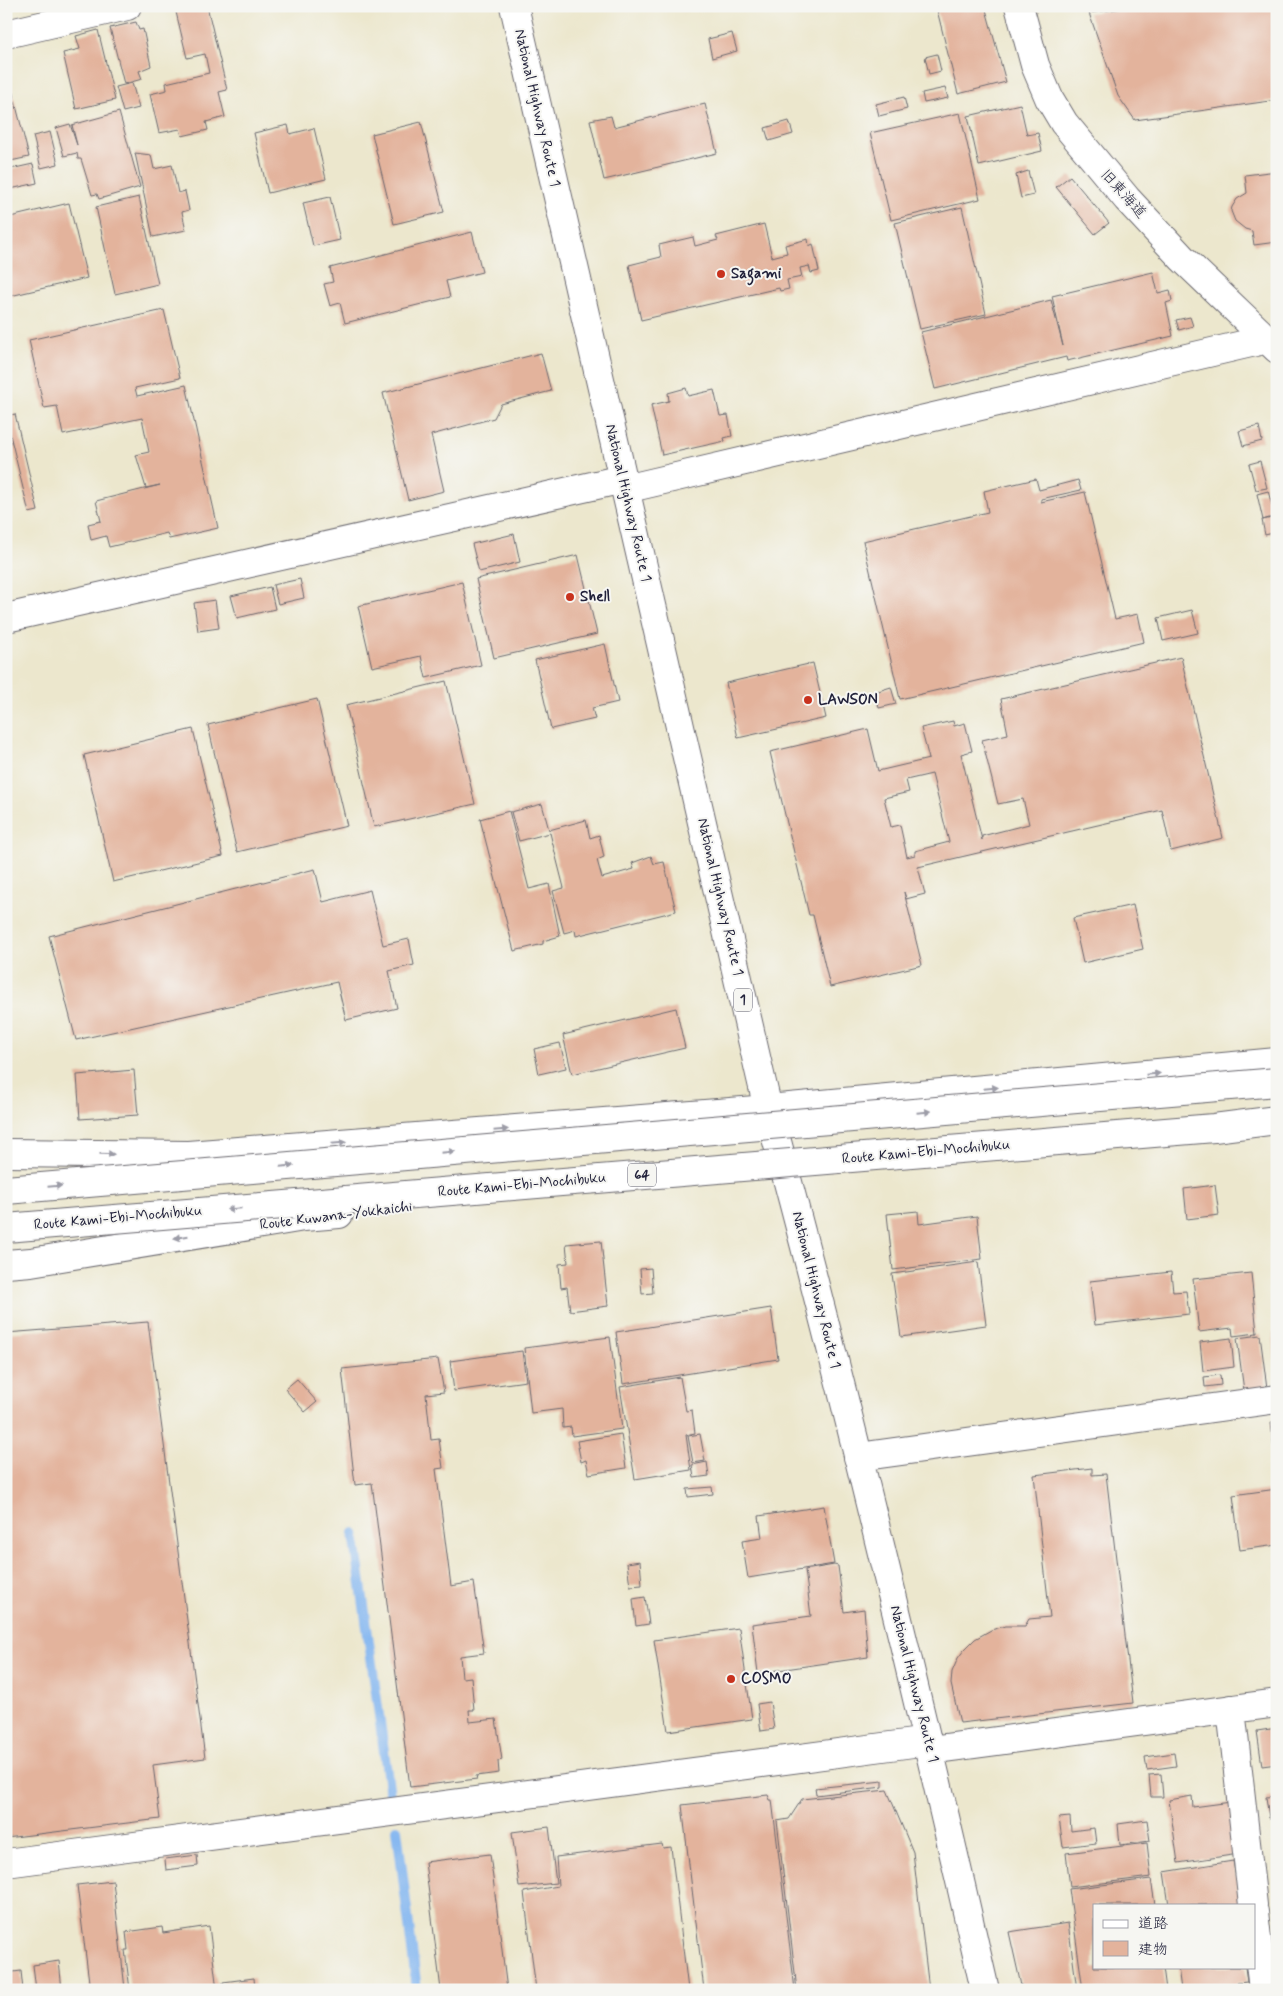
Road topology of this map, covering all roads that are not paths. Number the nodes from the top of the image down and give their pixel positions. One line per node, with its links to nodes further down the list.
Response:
1 (127, 6): 4 (main road)
2 (514, 6): 6 (main road, National Highway Route 1 / 1)
3 (1019, 6): 5 (main road, 旧東海道)
4 (6, 34)
5 (1273, 344): 6 (main road)
6 (624, 484): 7 (main road); 10 (main road, National Highway Route 1 / 1)
7 (6, 618)
8 (1277, 1062): 10 (main road, one-way to 8)
9 (1277, 1082): 15 (main road, one-way to 9, bridge)
10 (768, 1109): 13 (main road, one-way to 10); 14 (main road, National Highway Route 1 / 1)
11 (1277, 1120): 16 (main road, Route Kami-Ebi-Mochibuku / 64, one-way to 16, bridge)
12 (1277, 1130): 14 (main road, Route Kuwana-Yokkaichi)
13 (6, 1153)
14 (786, 1173): 17 (main road, Route Kuwana-Yokkaichi, one-way to 17); 19 (main road, National Highway Route 1 / 1)
15 (6, 1190)
16 (6, 1228)
17 (6, 1264)
18 (1277, 1399): 19 (main road)
19 (858, 1457): 22 (main road, National Highway Route 1 / 1)
20 (1277, 1703): 21 (main road)
21 (1232, 1709): 22 (main road); 24 (main road)
22 (929, 1746): 23 (main road); 26 (main road, National Highway Route 1 / 1)
23 (6, 1863)
24 (1253, 1904)
25 (1256, 1929): 27 (main road)
26 (985, 1990)
27 (1263, 1990)

